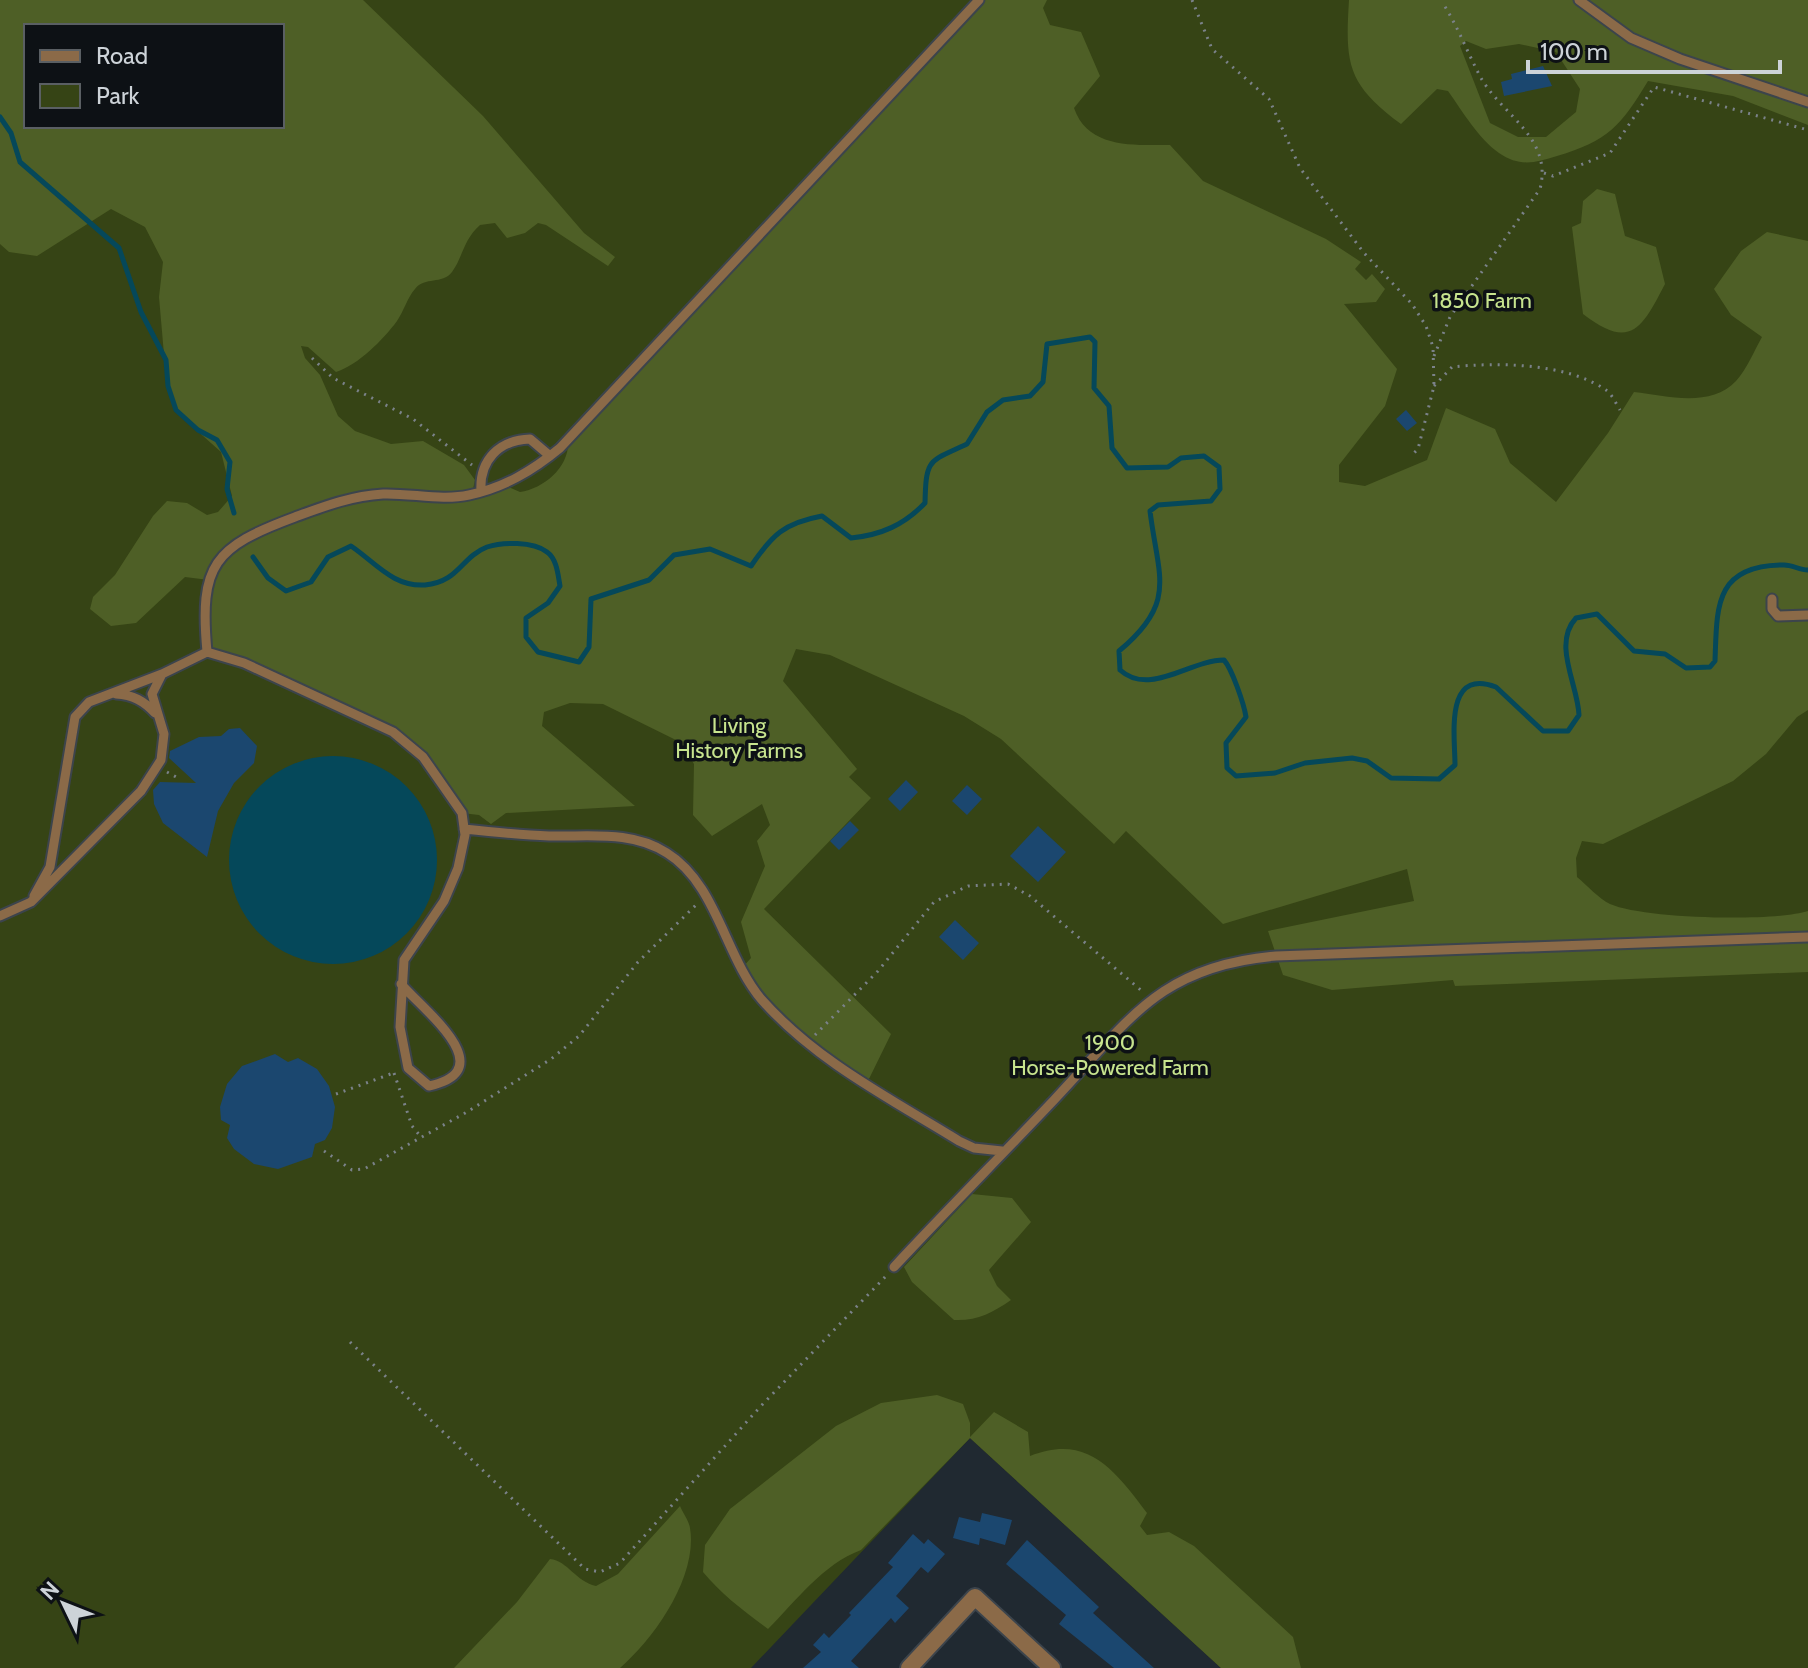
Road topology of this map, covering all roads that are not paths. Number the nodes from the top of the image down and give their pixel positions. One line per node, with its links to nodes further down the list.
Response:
1 (979, 0): 4 (lane)
2 (1579, 0): 3 (lane)
3 (1808, 102)
4 (550, 456): 5 (lane); 5 (lane)
5 (481, 492): 8 (lane)
6 (1772, 599): 7 (lane)
7 (1808, 615)
8 (207, 652): 9 (lane); 12 (lane)
9 (162, 674): 10 (lane); 11 (lane)
10 (109, 694): 11 (lane); 13 (lane)
11 (156, 714): 13 (lane)
12 (464, 829): 16 (lane); 17 (lane)
13 (31, 902): 14 (lane)
14 (0, 916)
15 (1808, 937): 17 (lane)
16 (401, 984): 16 (lane)
17 (1002, 1151): 18 (lane)
18 (894, 1267)
19 (909, 1668): 20 (street)
20 (1052, 1668)

